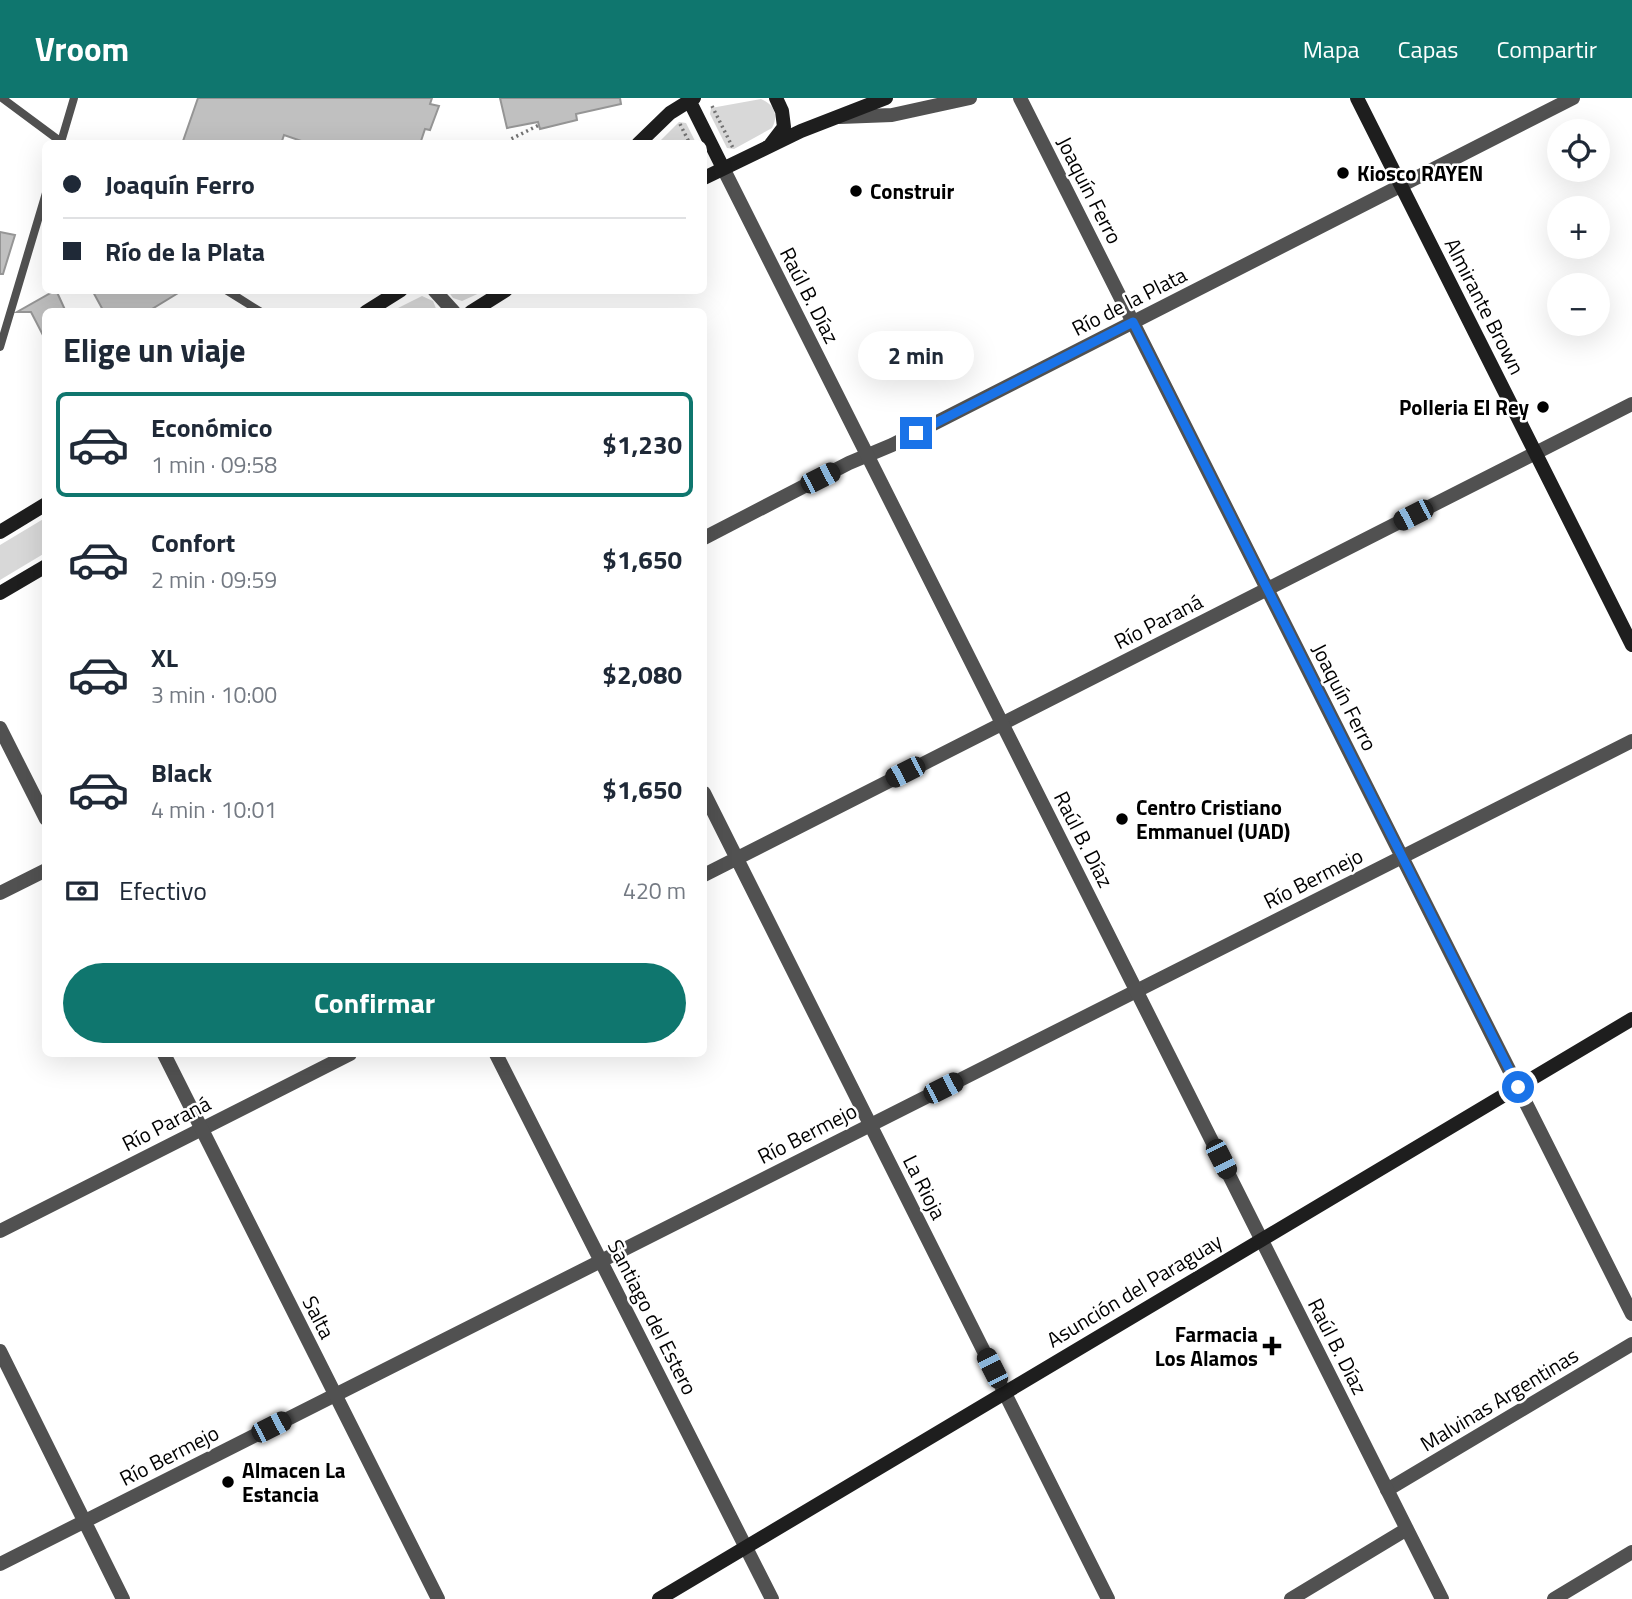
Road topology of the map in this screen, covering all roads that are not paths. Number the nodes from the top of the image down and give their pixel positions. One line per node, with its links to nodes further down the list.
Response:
1 (2, 98): 11 (lane)
2 (74, 98): 12 (lane)
3 (776, 98): 14 (main road)
4 (886, 98): 10 (main road)
5 (970, 98): 10 (street)
6 (1020, 98): 27 (street, Joaquín Ferro)
7 (1357, 98): 17 (main road, Almirante Brown)
8 (1573, 98): 17 (street, Río de la Plata)
9 (690, 99): 13 (main road); 15 (main road, Raúl B. Díaz)
10 (835, 117): 14 (main road)
11 (59, 140)
12 (63, 140)
13 (642, 140)
14 (771, 145): 15 (main road)
15 (723, 168): 16 (main road); 31 (street, Raúl B. Díaz)
16 (707, 176)
17 (1401, 186): 27 (street, Río de la Plata); 30 (main road, Almirante Brown)
18 (42, 206): 28 (lane)
19 (232, 294): 23 (lane)
20 (395, 294): 24 (main road)
21 (438, 294): 25 (street)
22 (500, 294): 26 (main road)
23 (255, 308)
24 (372, 308)
25 (450, 308)
26 (477, 308)
27 (1133, 322): 31 (street, Río de la Plata); 36 (street, Joaquín Ferro)
28 (0, 347)
29 (1632, 404): 30 (street, Río Paraná)
30 (1535, 453): 36 (street, Río Paraná); 38 (main road, Almirante Brown)
31 (868, 456): 34 (street, Río de la Plata); 39 (street, Raúl B. Díaz)
32 (42, 507): 33 (main road)
33 (0, 532)
34 (707, 536)
35 (42, 568): 37 (main road)
36 (1267, 589): 39 (street, Río Paraná); 44 (street, Joaquín Ferro)
37 (0, 593)
38 (1632, 645)
39 (1002, 723): 45 (street, Río Paraná); 49 (street, Raúl B. Díaz)
40 (0, 728): 43 (street)
41 (1632, 741): 44 (street, Río Bermejo)
42 (707, 799): 45 (street, La Rioja)
43 (42, 810)
44 (1402, 857): 49 (street, Río Bermejo); 54 (street, Joaquín Ferro)
45 (736, 858): 47 (street, Río Paraná); 55 (street, La Rioja)
46 (42, 872): 48 (street)
47 (707, 873)
48 (0, 893)
49 (1136, 990): 55 (street, Río Bermejo); 58 (street, Raúl B. Díaz)
50 (1632, 1019): 54 (main road, Asunción del Paraguay)
51 (165, 1057): 56 (street, Salta)
52 (344, 1057): 56 (street, Río Paraná)
53 (498, 1057): 59 (street, Santiago del Estero)
54 (1518, 1087): 58 (main road, Asunción del Paraguay); 60 (street, Joaquín Ferro)
55 (870, 1125): 59 (street, Río Bermejo); 63 (street, La Rioja)
56 (201, 1129): 57 (street, Río Paraná); 64 (street, Salta)
57 (0, 1231)
58 (1262, 1240): 63 (main road, Asunción del Paraguay); 65 (street, Raúl B. Díaz)
59 (601, 1260): 64 (street, Río Bermejo); 68 (street, Santiago del Estero)
60 (1632, 1314)
61 (1632, 1344): 65 (street, Malvinas Argentinas)
62 (0, 1351): 66 (street)
63 (1004, 1392): 68 (main road, Asunción del Paraguay); 75 (street, La Rioja)
64 (335, 1395): 66 (street, Río Bermejo); 72 (street, Salta)
65 (1387, 1490): 67 (street, Raúl B. Díaz)
66 (85, 1521): 70 (street, Río Bermejo); 71 (street)
67 (1407, 1530): 76 (street); 77 (street, Raúl B. Díaz)
68 (746, 1547): 73 (main road, Asunción del Paraguay); 74 (street, Santiago del Estero)
69 (1632, 1552): 78 (street)
70 (0, 1564)
71 (123, 1599)
72 (438, 1599)
73 (659, 1599)
74 (772, 1599)
75 (1108, 1599)
76 (1291, 1599)
77 (1442, 1599)
78 (1554, 1599)

